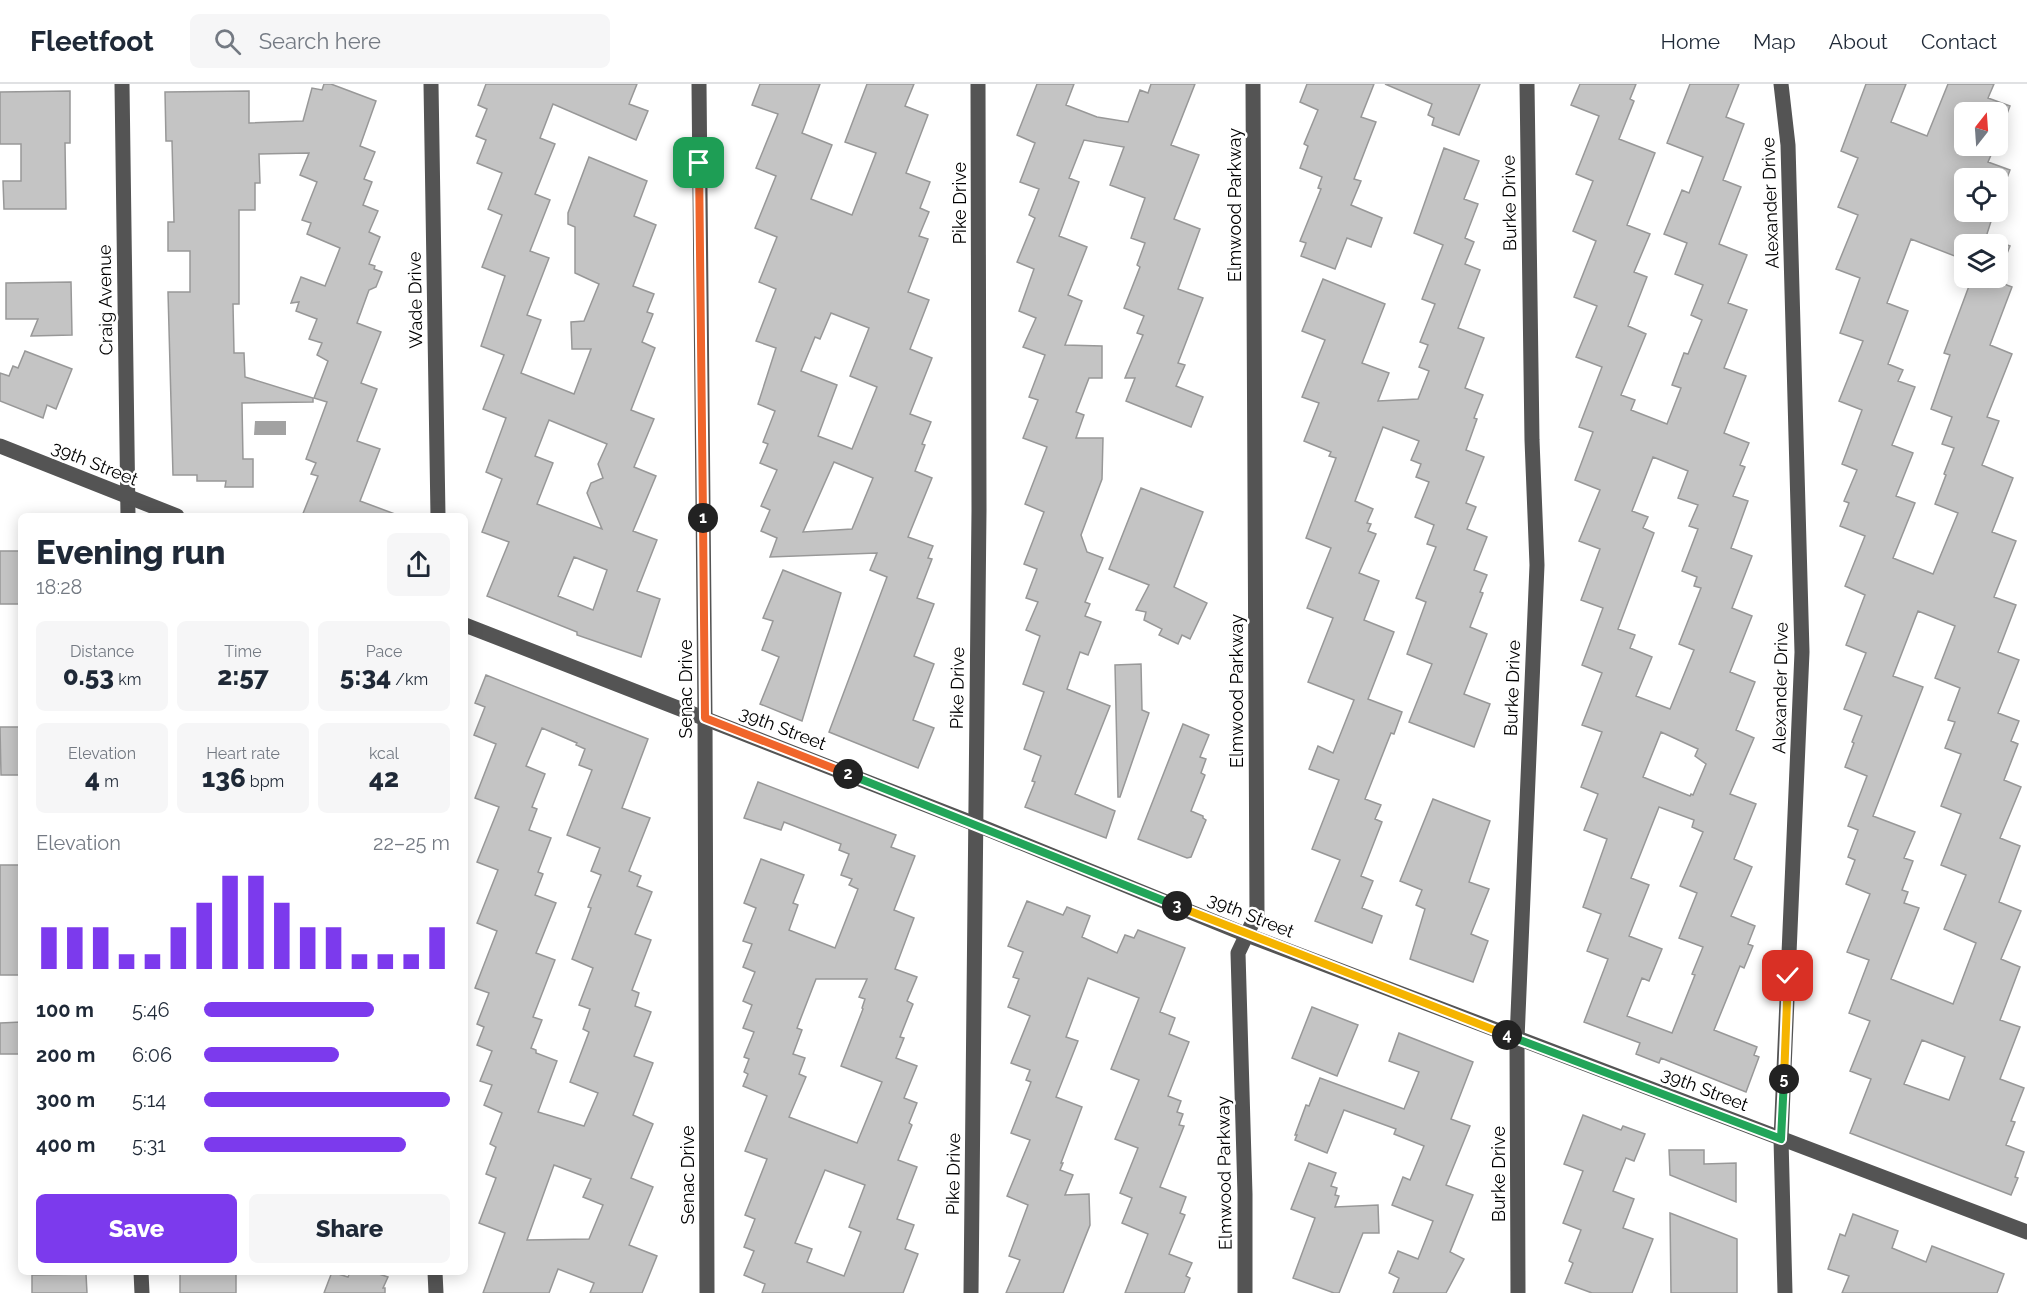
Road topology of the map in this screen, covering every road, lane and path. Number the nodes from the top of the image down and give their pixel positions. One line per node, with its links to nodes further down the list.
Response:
1 (122, 84): 9 (street, Craig Avenue)
2 (431, 84): 12 (street, Wade Drive)
3 (699, 84): 14 (street, Senac Drive)
4 (978, 84): 15 (street, Pike Drive)
5 (1253, 84): 16 (street, Elmwood Parkway)
6 (1527, 84): 17 (street, Burke Drive)
7 (1781, 84): 18 (street, Alexander Drive)
8 (0, 446): 9 (street, 39th Street)
9 (127, 497): 10 (street, Craig Avenue); 11 (street, 39th Street)
10 (128, 513)
11 (169, 513)
12 (438, 513)
13 (468, 626): 14 (street, 39th Street)
14 (705, 718): 15 (street, 39th Street); 24 (street, Senac Drive)
15 (975, 825): 16 (street, 39th Street); 25 (street, Pike Drive)
16 (1247, 935): 17 (street, 39th Street); 26 (street, Elmwood Parkway)
17 (1518, 1039): 18 (street, 39th Street); 27 (street, Burke Drive)
18 (1781, 1139): 19 (street, 39th Street); 28 (street, Alexander Drive)
19 (2027, 1232)
20 (141, 1275): 22 (street)
21 (435, 1275): 23 (street)
22 (142, 1293)
23 (436, 1293)
24 (707, 1293)
25 (971, 1293)
26 (1245, 1293)
27 (1518, 1293)
28 (1785, 1293)

